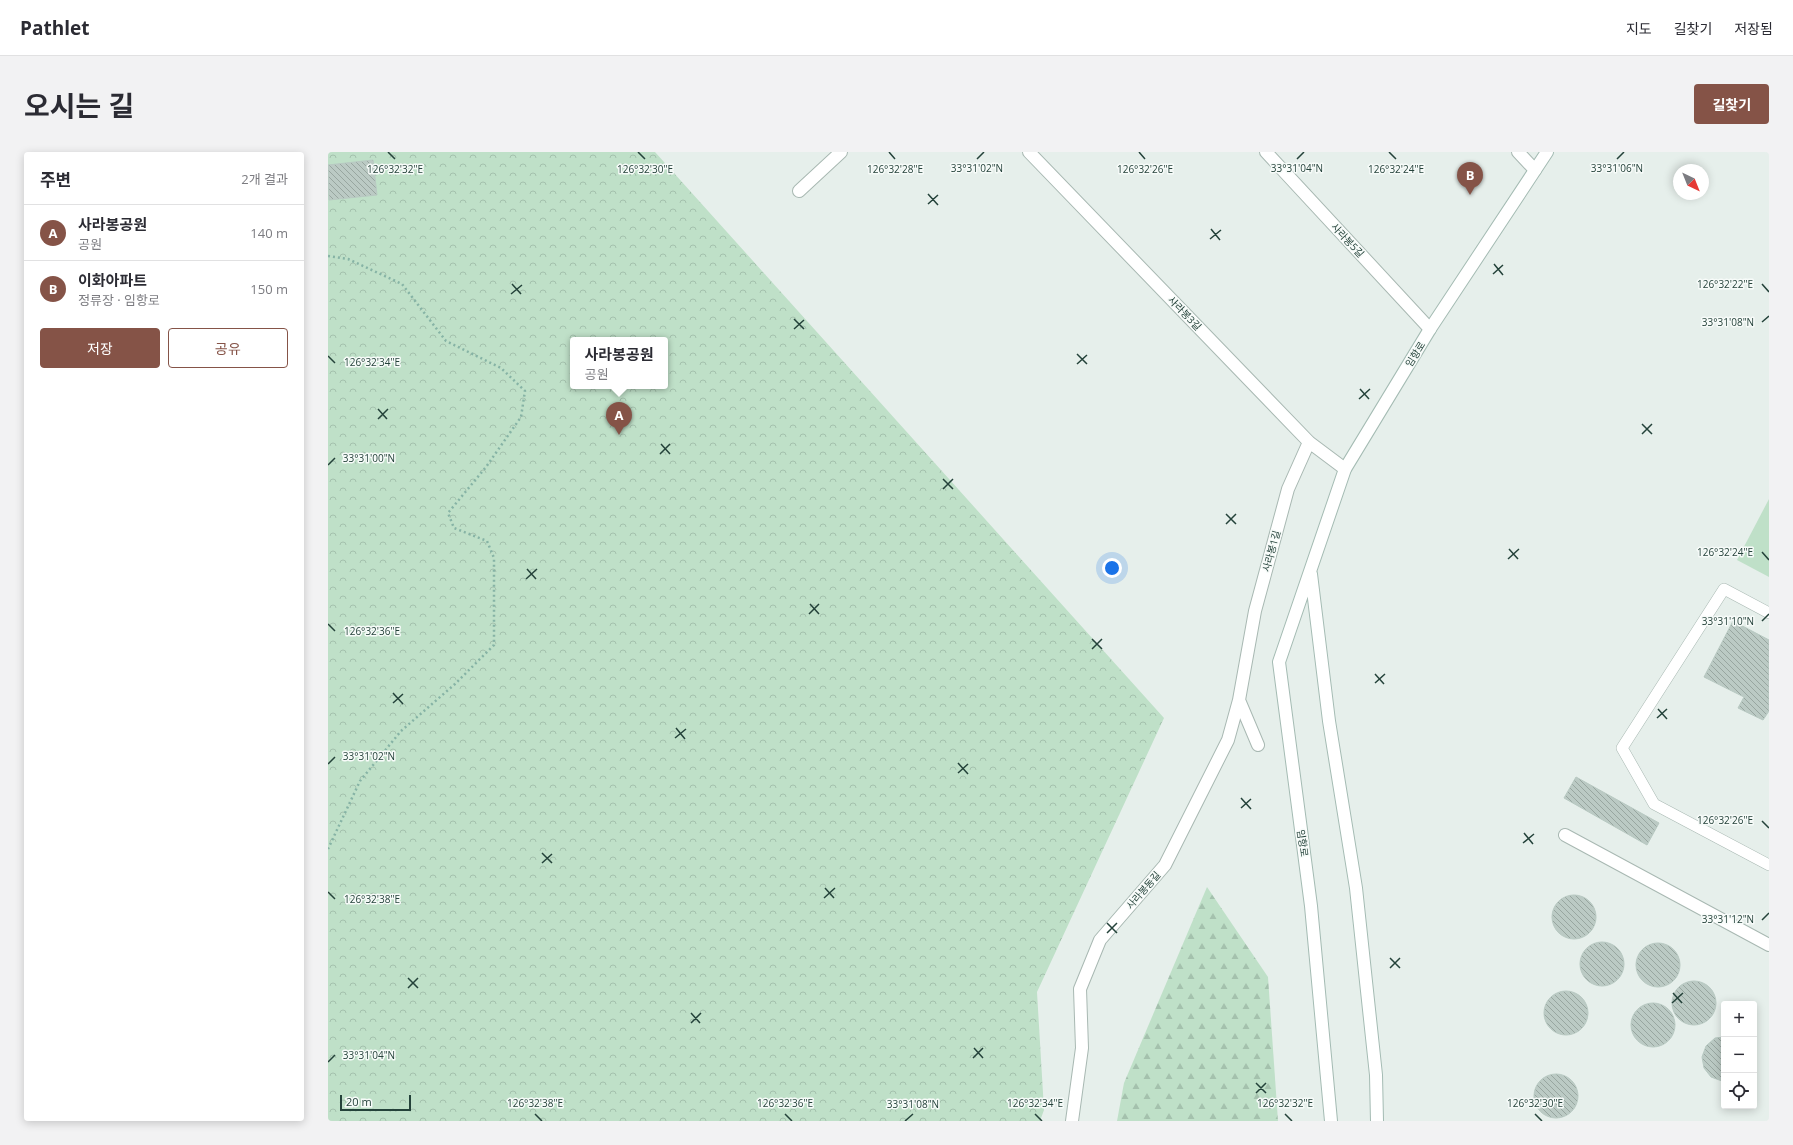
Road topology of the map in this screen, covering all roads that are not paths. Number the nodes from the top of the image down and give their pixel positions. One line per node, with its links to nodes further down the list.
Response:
1 (841, 152): 7 (street)
2 (1029, 152): 9 (street, 사라봉3길)
3 (1266, 152): 8 (street, 사라봉5길)
4 (1518, 152): 6 (street)
5 (1547, 152): 6 (street, 임항로)
6 (1535, 170): 8 (street, 임항로)
7 (800, 191)
8 (1430, 329): 10 (street, 임항로)
9 (1310, 442): 10 (street, 사라봉3길); 13 (street, 사라봉1길)
10 (1345, 469): 11 (street, 임항로)
11 (1311, 571): 20 (street, 임항로); 21 (street, 임항로)
12 (1769, 613): 17 (lane)
13 (1244, 665): 14 (street, 사라봉동길)
14 (1239, 700): 15 (street); 19 (street, 사라봉동길)
15 (1258, 745)
16 (1565, 835): 18 (street)
17 (1769, 865)
18 (1769, 946)
19 (1072, 1121)
20 (1331, 1121)
21 (1377, 1121)

